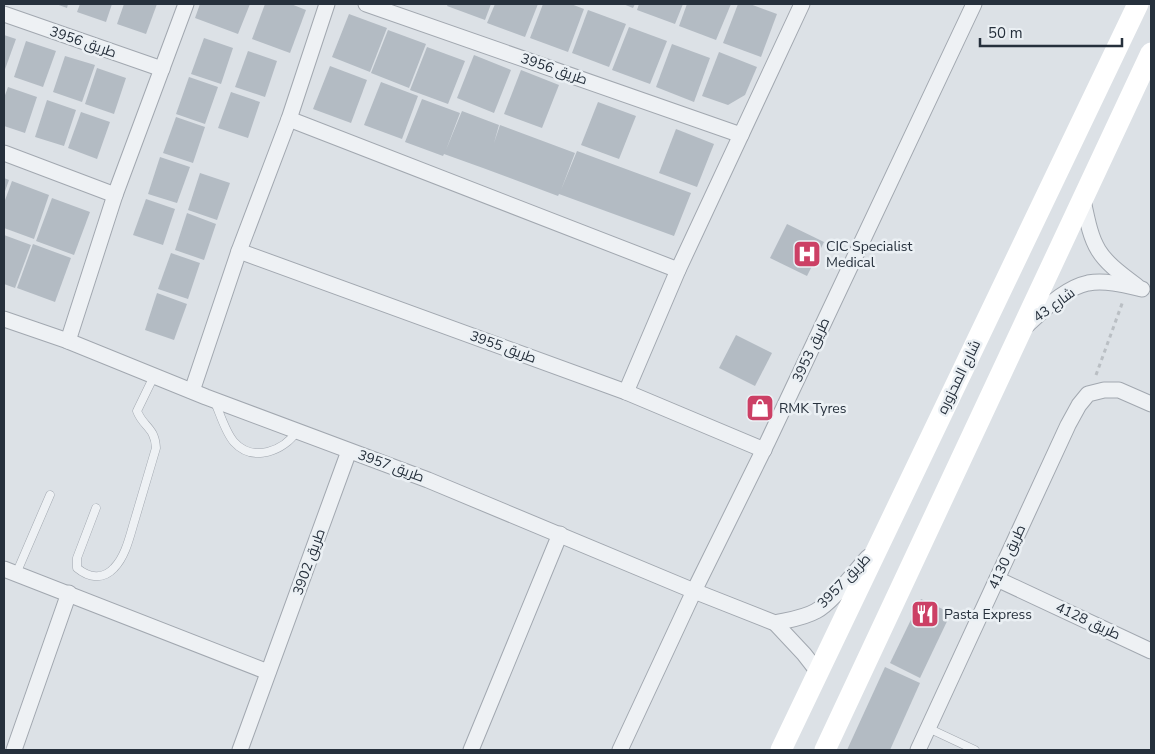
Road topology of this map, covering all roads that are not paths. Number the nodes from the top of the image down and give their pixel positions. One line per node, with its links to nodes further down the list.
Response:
1 (186, 4): 9 (street)
2 (327, 4): 10 (street)
3 (366, 4): 11 (street, طريق 3956)
4 (802, 4): 11 (street)
5 (974, 4): 27 (street, طريق 3953)
6 (1138, 4): 32 (main road, شارع المحزوره)
7 (4, 14): 9 (street, طريق 3956)
8 (1151, 53): 14 (main road)
9 (162, 70): 13 (street)
10 (289, 119): 15 (street); 16 (street)
11 (741, 134): 16 (street)
12 (4, 153): 13 (street)
13 (114, 195): 20 (street)
14 (1083, 200): 17 (street); 19 (main road)
15 (239, 251): 22 (street); 23 (street, طريق 3955)
16 (678, 270): 23 (street)
17 (1141, 290): 19 (street, شارع 43)
18 (4, 319): 20 (street, طريق 3957)
19 (1024, 327): 47 (main road)
20 (68, 341): 21 (street, طريق 3957)
21 (154, 376): 22 (street, طريق 3957); 30 (lane)
22 (192, 391): 24 (street, طريق 3957)
23 (626, 392): 27 (street, طريق 3955)
24 (214, 400): 26 (street, طريق 3957); 26 (lane)
25 (1151, 404): 34 (street, طريق 4130)
26 (297, 431): 28 (street, طريق 3957)
27 (764, 450): 35 (street, طريق 3953)
28 (349, 451): 31 (street, طريق 3957); 39 (street, طريق 3902)
29 (50, 495): 33 (lane)
30 (96, 508)
31 (560, 534): 35 (street, طريق 3957); 44 (street)
32 (880, 542): 37 (street, طريق 3957); 40 (main road, شارع المحزوره)
33 (10, 571): 36 (street)
34 (997, 579): 38 (street, طريق 4128); 41 (street, طريق 4130)
35 (694, 591): 37 (street, طريق 3957); 45 (street, طريق 3953)
36 (69, 594): 39 (street); 42 (street)
37 (774, 623): 40 (street, طريق 3957)
38 (1151, 651)
39 (268, 672): 43 (street, طريق 3902)
40 (818, 672): 46 (main road, شارع المحزوره)
41 (928, 728): 48 (street, طريق 4130); 49 (lane)
42 (14, 750)
43 (240, 750)
44 (471, 750)
45 (620, 750)
46 (781, 750)
47 (825, 750)
48 (918, 750)
49 (976, 750)

